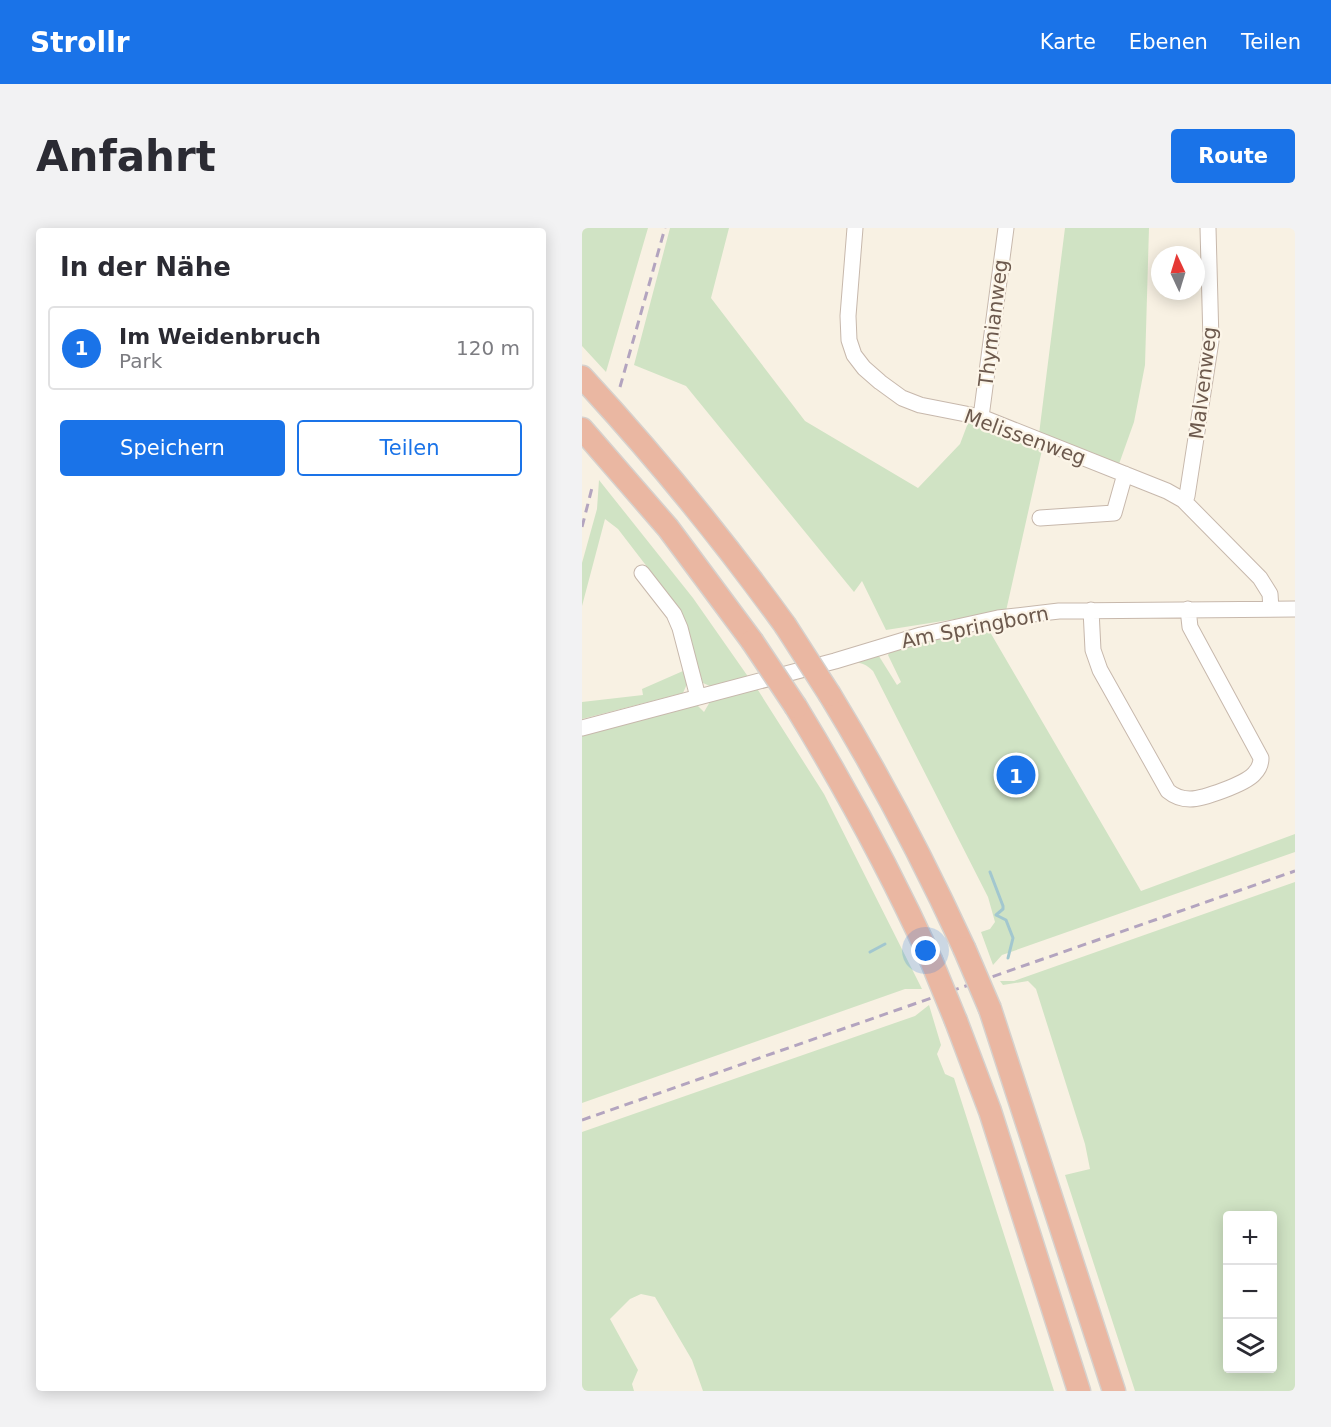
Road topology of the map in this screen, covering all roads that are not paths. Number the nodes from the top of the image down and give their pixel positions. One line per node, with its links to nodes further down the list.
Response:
1 (855, 228): 5 (street, Melissenweg)
2 (1006, 228): 5 (street, Thymianweg)
3 (1208, 228): 8 (street, Malvenweg)
4 (582, 377): 18 (highway, bridge)
5 (981, 417): 7 (street, Melissenweg)
6 (582, 429): 17 (highway, bridge)
7 (1125, 474): 8 (street, Melissenweg); 9 (street)
8 (1183, 500): 12 (street, Melissenweg)
9 (1040, 518)
10 (642, 573): 15 (street)
11 (1188, 609): 12 (street, Am Springborn); 14 (street, Am Springborn); 14 (street)
12 (1271, 609): 13 (street, Am Springborn)
13 (1295, 609)
14 (1091, 610): 15 (street, Am Springborn)
15 (698, 697): 16 (street, Am Springborn)
16 (582, 728)
17 (1079, 1391)
18 (1114, 1391)

